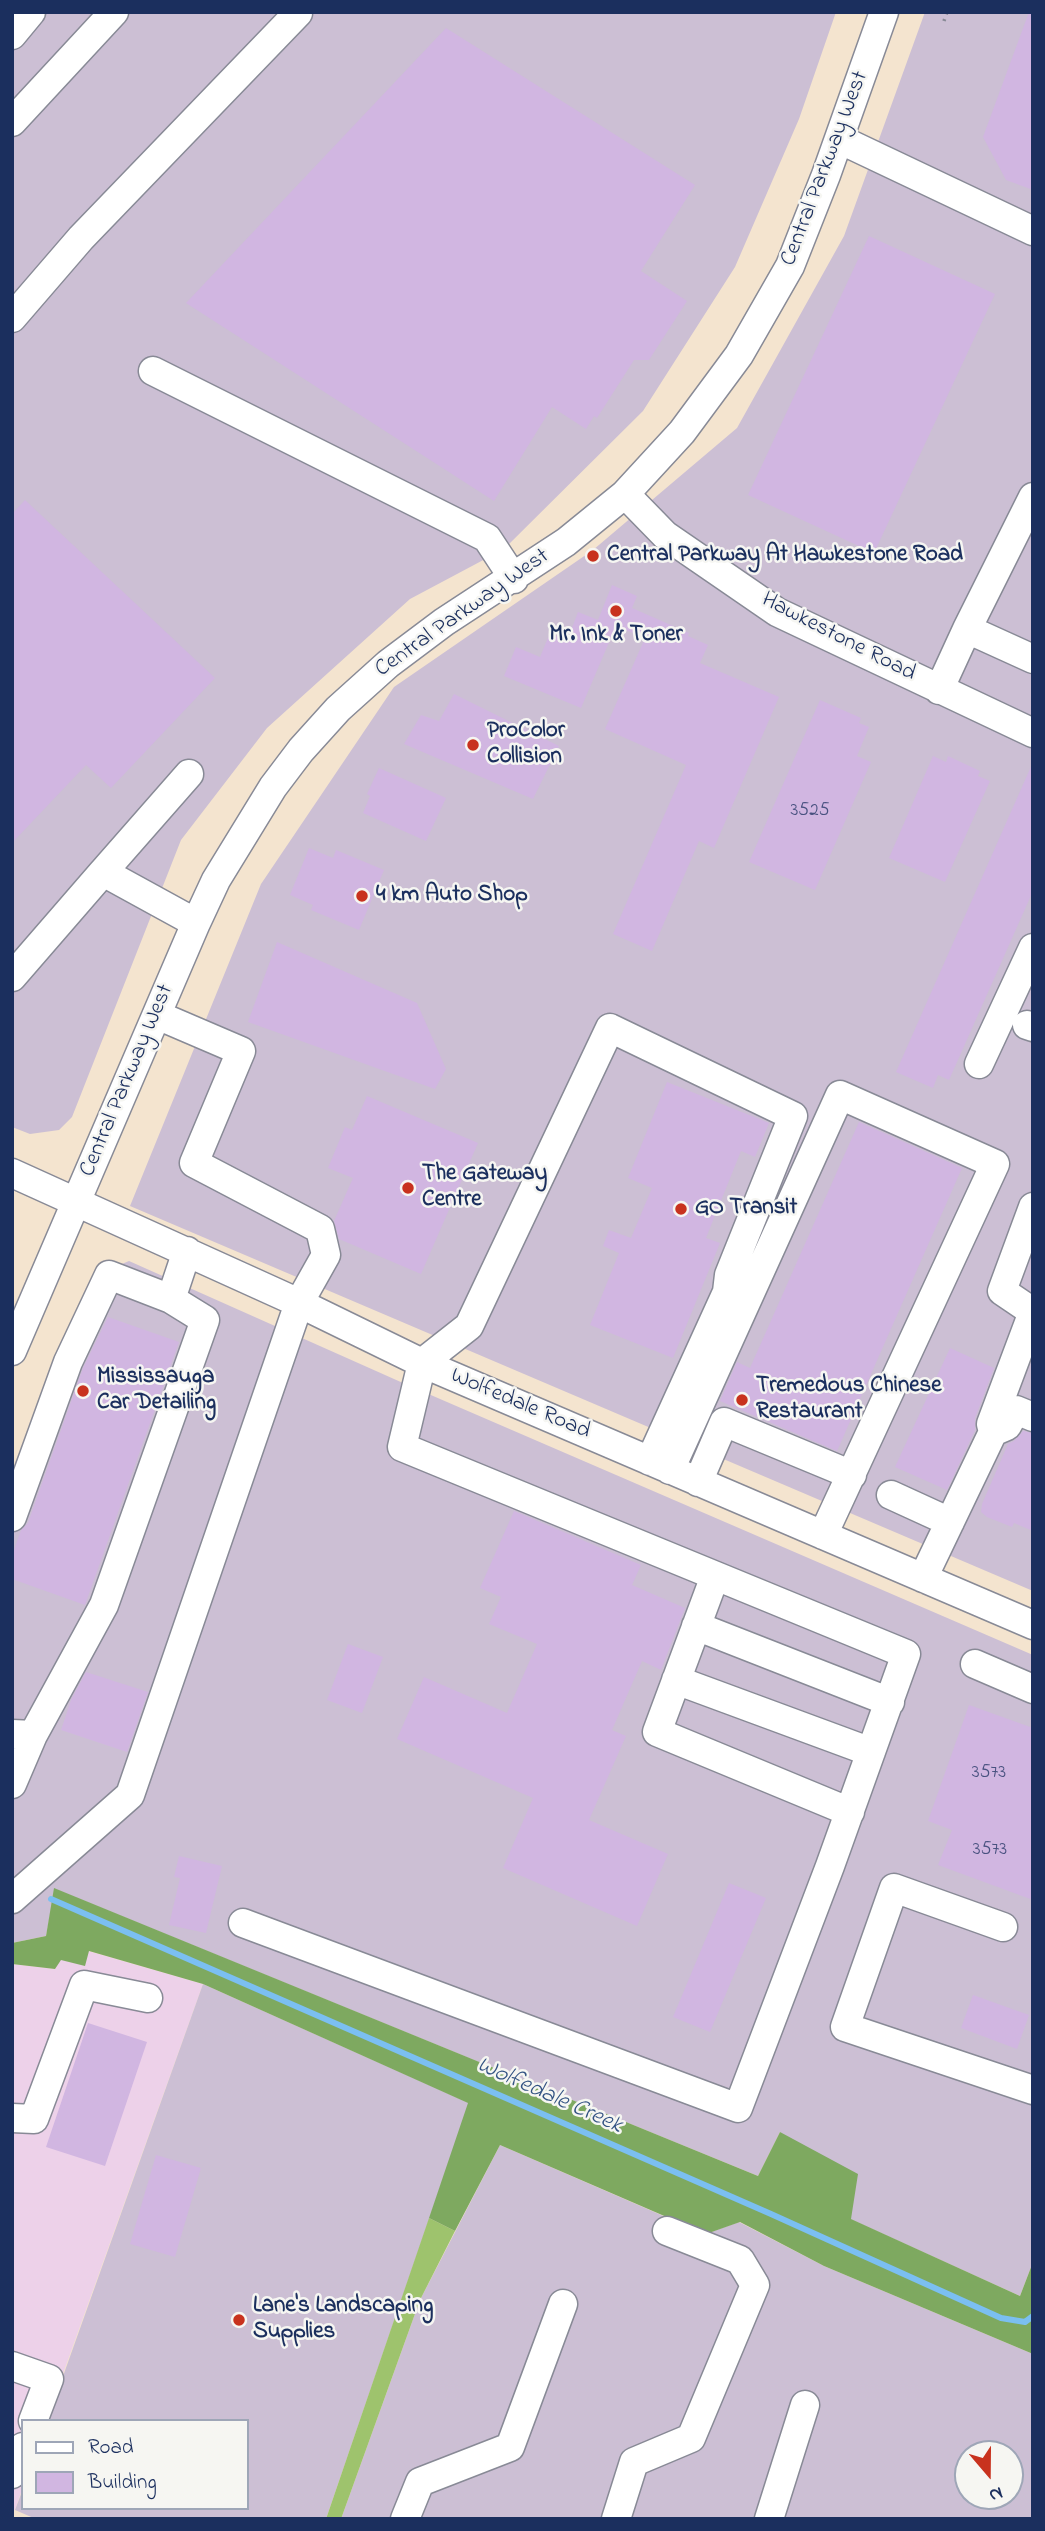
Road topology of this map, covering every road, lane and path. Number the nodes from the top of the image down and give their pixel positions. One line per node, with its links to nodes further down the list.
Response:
1 (31, 12): 7 (street)
2 (114, 12): 8 (street)
3 (884, 12): 9 (street, Central Parkway West)
4 (947, 12): 6 (path)
5 (298, 13): 11 (street)
6 (944, 21)
7 (12, 35)
8 (12, 122)
9 (839, 139): 10 (street); 13 (street, Central Parkway West)
10 (1033, 231)
11 (12, 318)
12 (153, 371): 15 (street)
13 (625, 494): 15 (street, Central Parkway West); 18 (street, Hawkestone Road)
14 (1033, 497): 16 (street)
15 (514, 579): 22 (street, Central Parkway West)
16 (967, 629): 17 (street); 18 (street)
17 (1033, 659)
18 (939, 690): 19 (street, Hawkestone Road)
19 (1033, 733)
20 (189, 774): 21 (street)
21 (103, 873): 22 (street); 24 (street)
22 (196, 923): 25 (street, Central Parkway West)
23 (1033, 948): 26 (street)
24 (12, 977)
25 (157, 1015): 28 (street, Central Parkway West); 32 (street)
26 (979, 1064)
27 (12, 1172): 28 (street, Wolfedale Road)
28 (76, 1201): 30 (street, Wolfedale Road); 33 (street, Central Parkway West)
29 (1033, 1207): 36 (street)
30 (187, 1251): 31 (street); 32 (street, Wolfedale Road)
31 (171, 1299): 41 (street); 52 (street)
32 (299, 1303): 34 (street, Wolfedale Road); 56 (street)
33 (12, 1351)
34 (422, 1363): 37 (street, Wolfedale Road); 37 (street); 44 (street)
35 (1033, 1417): 36 (street)
36 (993, 1432): 42 (street)
37 (660, 1465): 38 (street); 39 (street, Wolfedale Road)
38 (852, 1475): 39 (street); 43 (street)
39 (698, 1482): 43 (street, Wolfedale Road)
40 (891, 1495): 42 (street)
41 (12, 1517)
42 (950, 1522): 45 (street)
43 (823, 1535): 45 (street, Wolfedale Road)
44 (715, 1576): 47 (street); 51 (street)
45 (923, 1578): 46 (street, Wolfedale Road)
46 (1033, 1625)
47 (696, 1626): 49 (street); 51 (street)
48 (975, 1664): 50 (street)
49 (676, 1680): 53 (street); 55 (street)
50 (1033, 1689)
51 (890, 1702): 53 (street)
52 (23, 1735): 54 (street)
53 (871, 1752): 55 (street)
54 (12, 1784)
55 (850, 1812): 57 (street)
56 (12, 1899)
57 (243, 1923)
58 (1003, 1927): 60 (street)
59 (148, 1998): 61 (street)
60 (1033, 2090)
61 (12, 2118)
62 (667, 2231): 70 (street)
63 (563, 2304): 69 (street)
64 (12, 2366): 66 (street)
65 (806, 2406): 71 (street)
66 (34, 2419)
67 (21, 2452): 68 (street)
68 (12, 2474)
69 (405, 2519)
70 (616, 2519)
71 (769, 2519)

